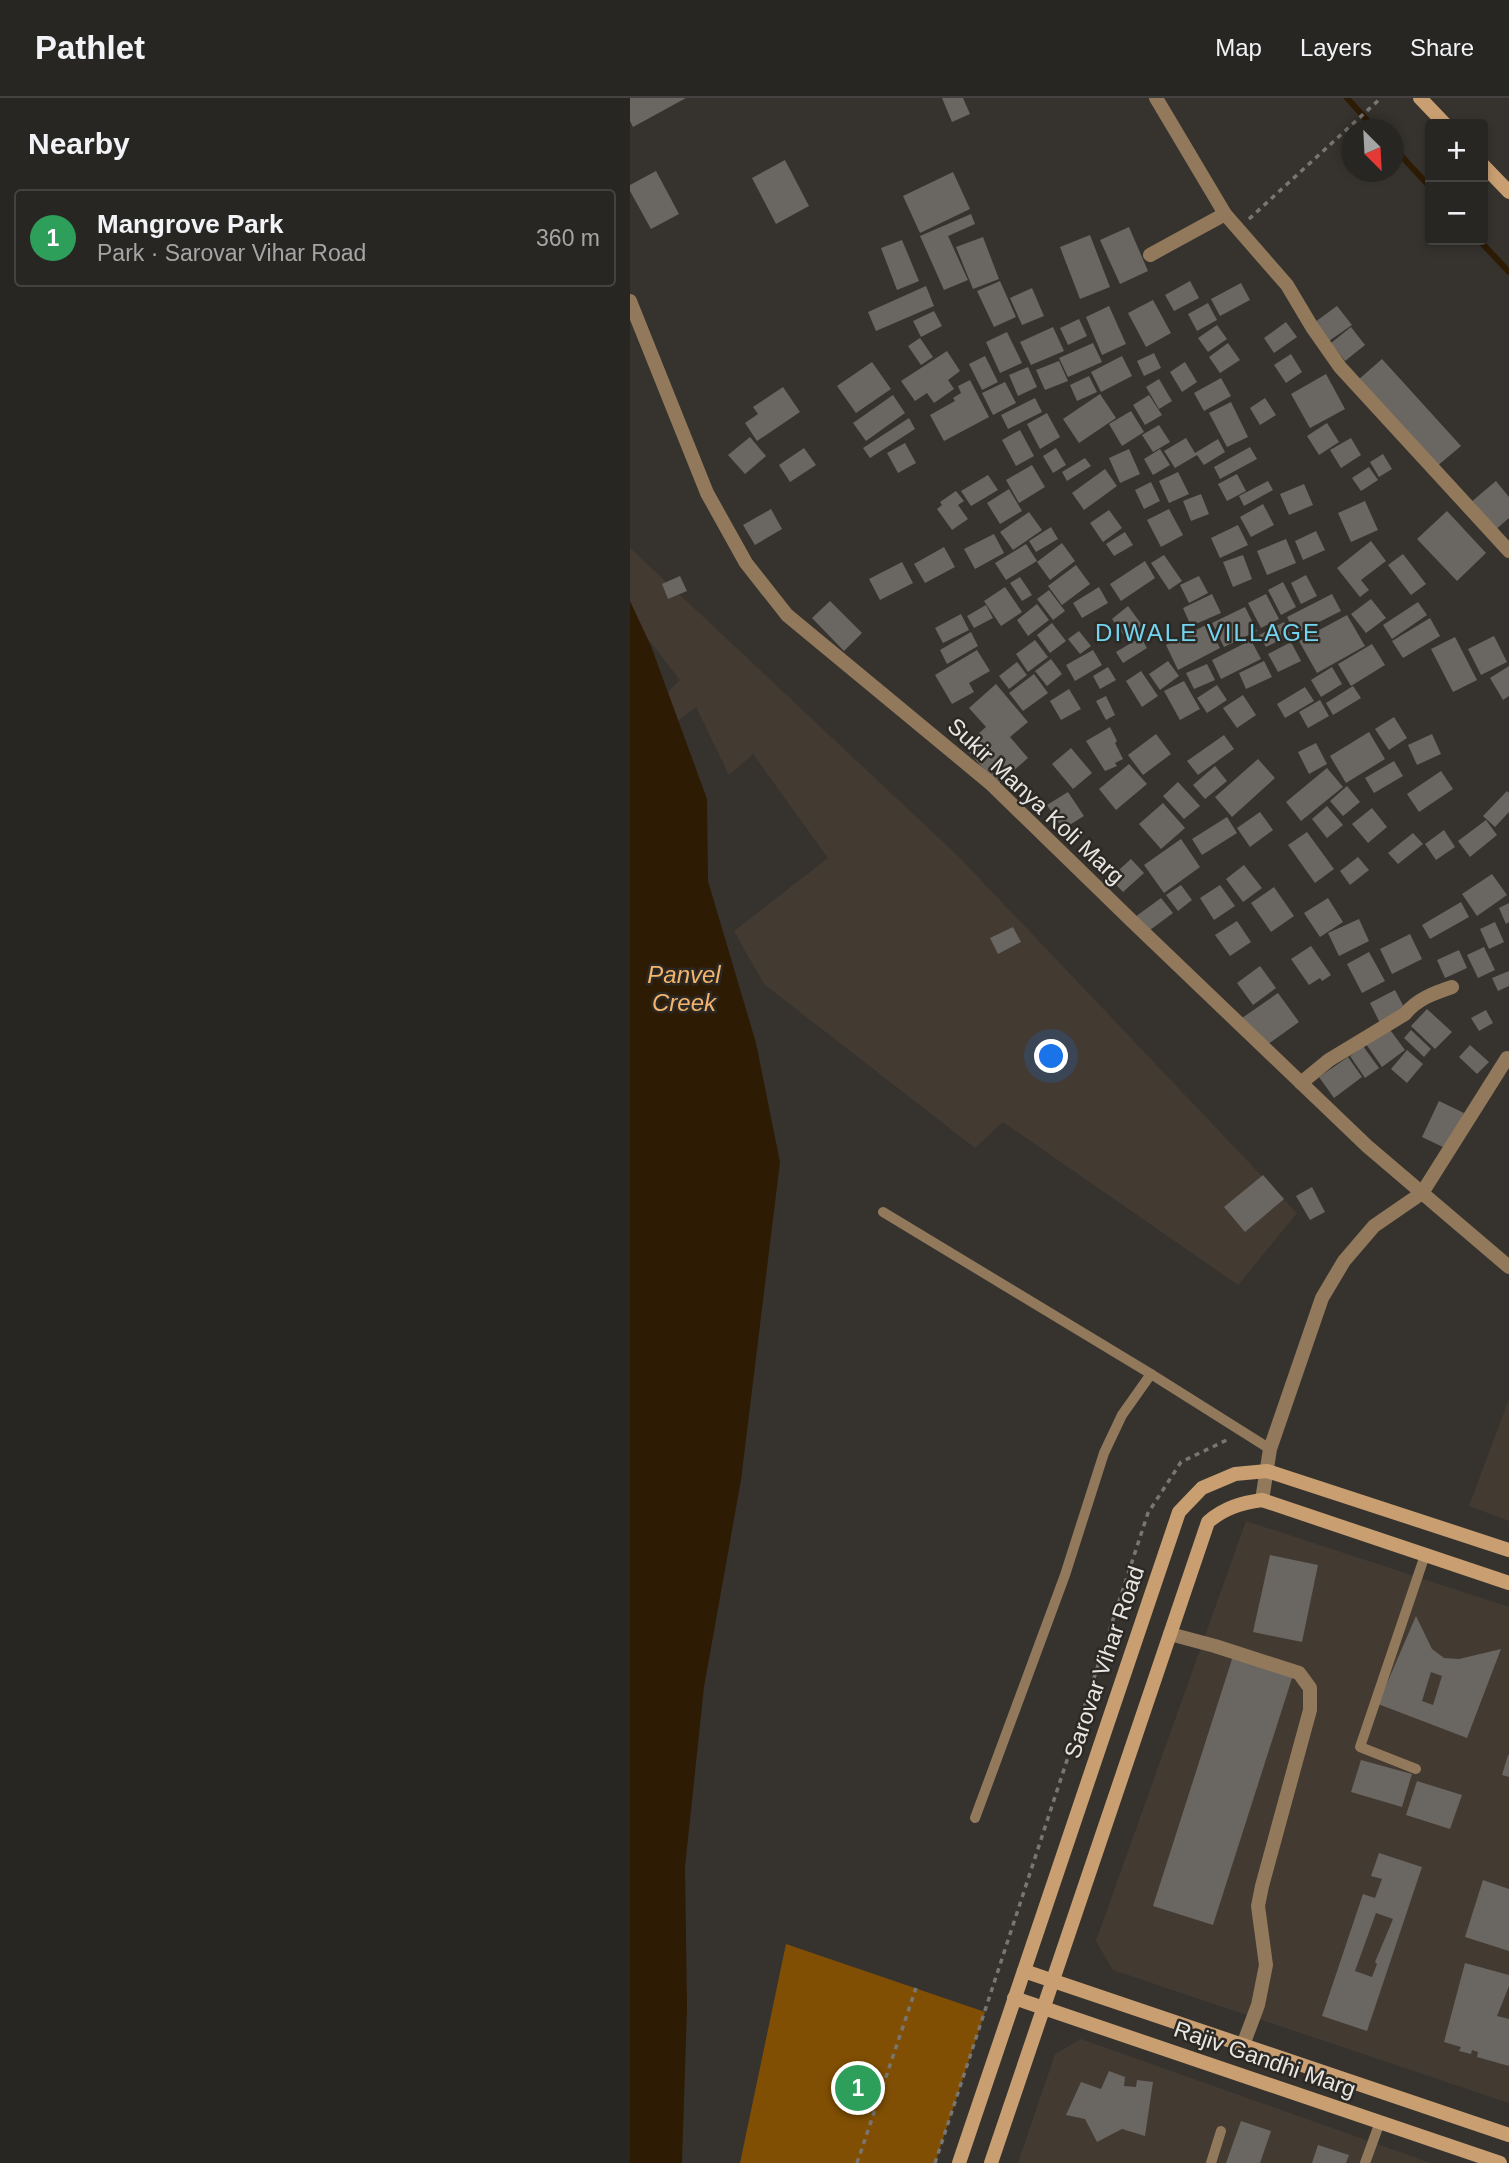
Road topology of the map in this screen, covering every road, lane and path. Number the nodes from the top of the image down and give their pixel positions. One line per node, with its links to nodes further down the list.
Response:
1 (1156, 98): 7 (street)
2 (1381, 98): 8 (path)
3 (1420, 98): 4 (street)
4 (1440, 119)
5 (1488, 169): 6 (street)
6 (1509, 192)
7 (1225, 214): 8 (street); 9 (street)
8 (1237, 230): 11 (street)
9 (1150, 255)
10 (630, 301): 14 (street, Sukir Manya Koli Marg)
11 (1509, 551)
12 (1452, 987): 14 (street)
13 (1507, 1058): 15 (street)
14 (1301, 1083): 15 (street, Sukir Manya Koli Marg)
15 (1422, 1193): 17 (street, Sukir Manya Koli Marg); 20 (street)
16 (883, 1212): 18 (lane)
17 (1509, 1267)
18 (1151, 1374): 19 (lane); 28 (lane)
19 (1244, 1433): 20 (lane); 39 (path)
20 (1270, 1449): 21 (street)
21 (1267, 1471): 22 (street); 23 (street, Sarovar Vihar Road); 29 (street, Sarovar Vihar Road)
22 (1262, 1500): 24 (street); 26 (street)
23 (1509, 1550)
24 (1424, 1555): 25 (street); 27 (lane)
25 (1509, 1583)
26 (1170, 1634): 30 (street); 34 (street)
27 (1416, 1769)
28 (975, 1818)
29 (1024, 1970): 30 (street, Rajiv Gandhi Marg); 32 (street, Sarovar Vihar Road)
30 (1053, 1980): 33 (street); 34 (street, Rajiv Gandhi Marg)
31 (916, 1988): 38 (path)
32 (1014, 1998): 33 (street, Rajiv Gandhi Marg); 40 (street, Sarovar Vihar Road)
33 (1044, 2008): 35 (street, Rajiv Gandhi Marg); 41 (street)
34 (1242, 2045): 37 (street, Rajiv Gandhi Marg)
35 (1380, 2122): 43 (lane); 44 (street, Rajiv Gandhi Marg)
36 (1221, 2131): 42 (lane)
37 (1509, 2135)
38 (857, 2163)
39 (935, 2163)
40 (959, 2163)
41 (991, 2163)
42 (1211, 2163)
43 (1365, 2163)
44 (1500, 2163)

